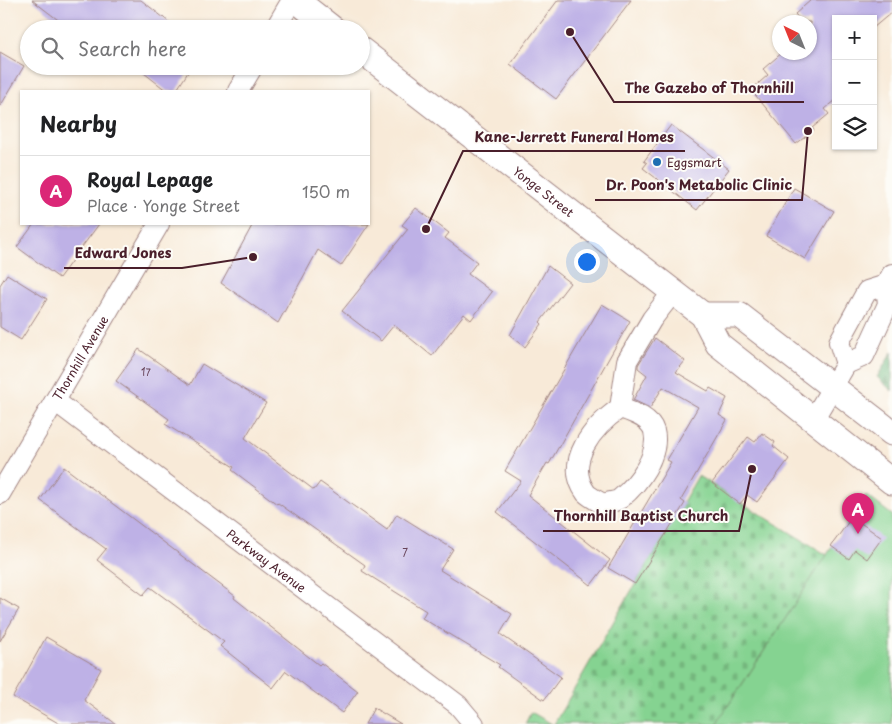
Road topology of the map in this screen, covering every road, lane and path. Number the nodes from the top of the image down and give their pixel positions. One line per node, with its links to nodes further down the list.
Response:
1 (294, 0): 2 (street); 3 (main road)
2 (281, 20)
3 (321, 20)
4 (370, 57): 9 (main road, Yonge Street)
5 (248, 75): 6 (street)
6 (239, 90)
7 (158, 225): 13 (street, Thornhill Avenue)
8 (889, 280): 11 (street); 11 (street)
9 (673, 292): 10 (main road, Yonge Street); 14 (street)
10 (703, 315): 12 (main road); 15 (main road, Yonge Street)
11 (846, 364): 12 (street)
12 (833, 388): 15 (street); 16 (main road)
13 (55, 401): 19 (street, Thornhill Avenue); 20 (street, Parkway Avenue)
14 (620, 408): 14 (street)
15 (813, 420): 18 (main road, Yonge Street)
16 (892, 433)
17 (892, 442): 18 (main road)
18 (884, 475)
19 (0, 494)
20 (474, 724)

